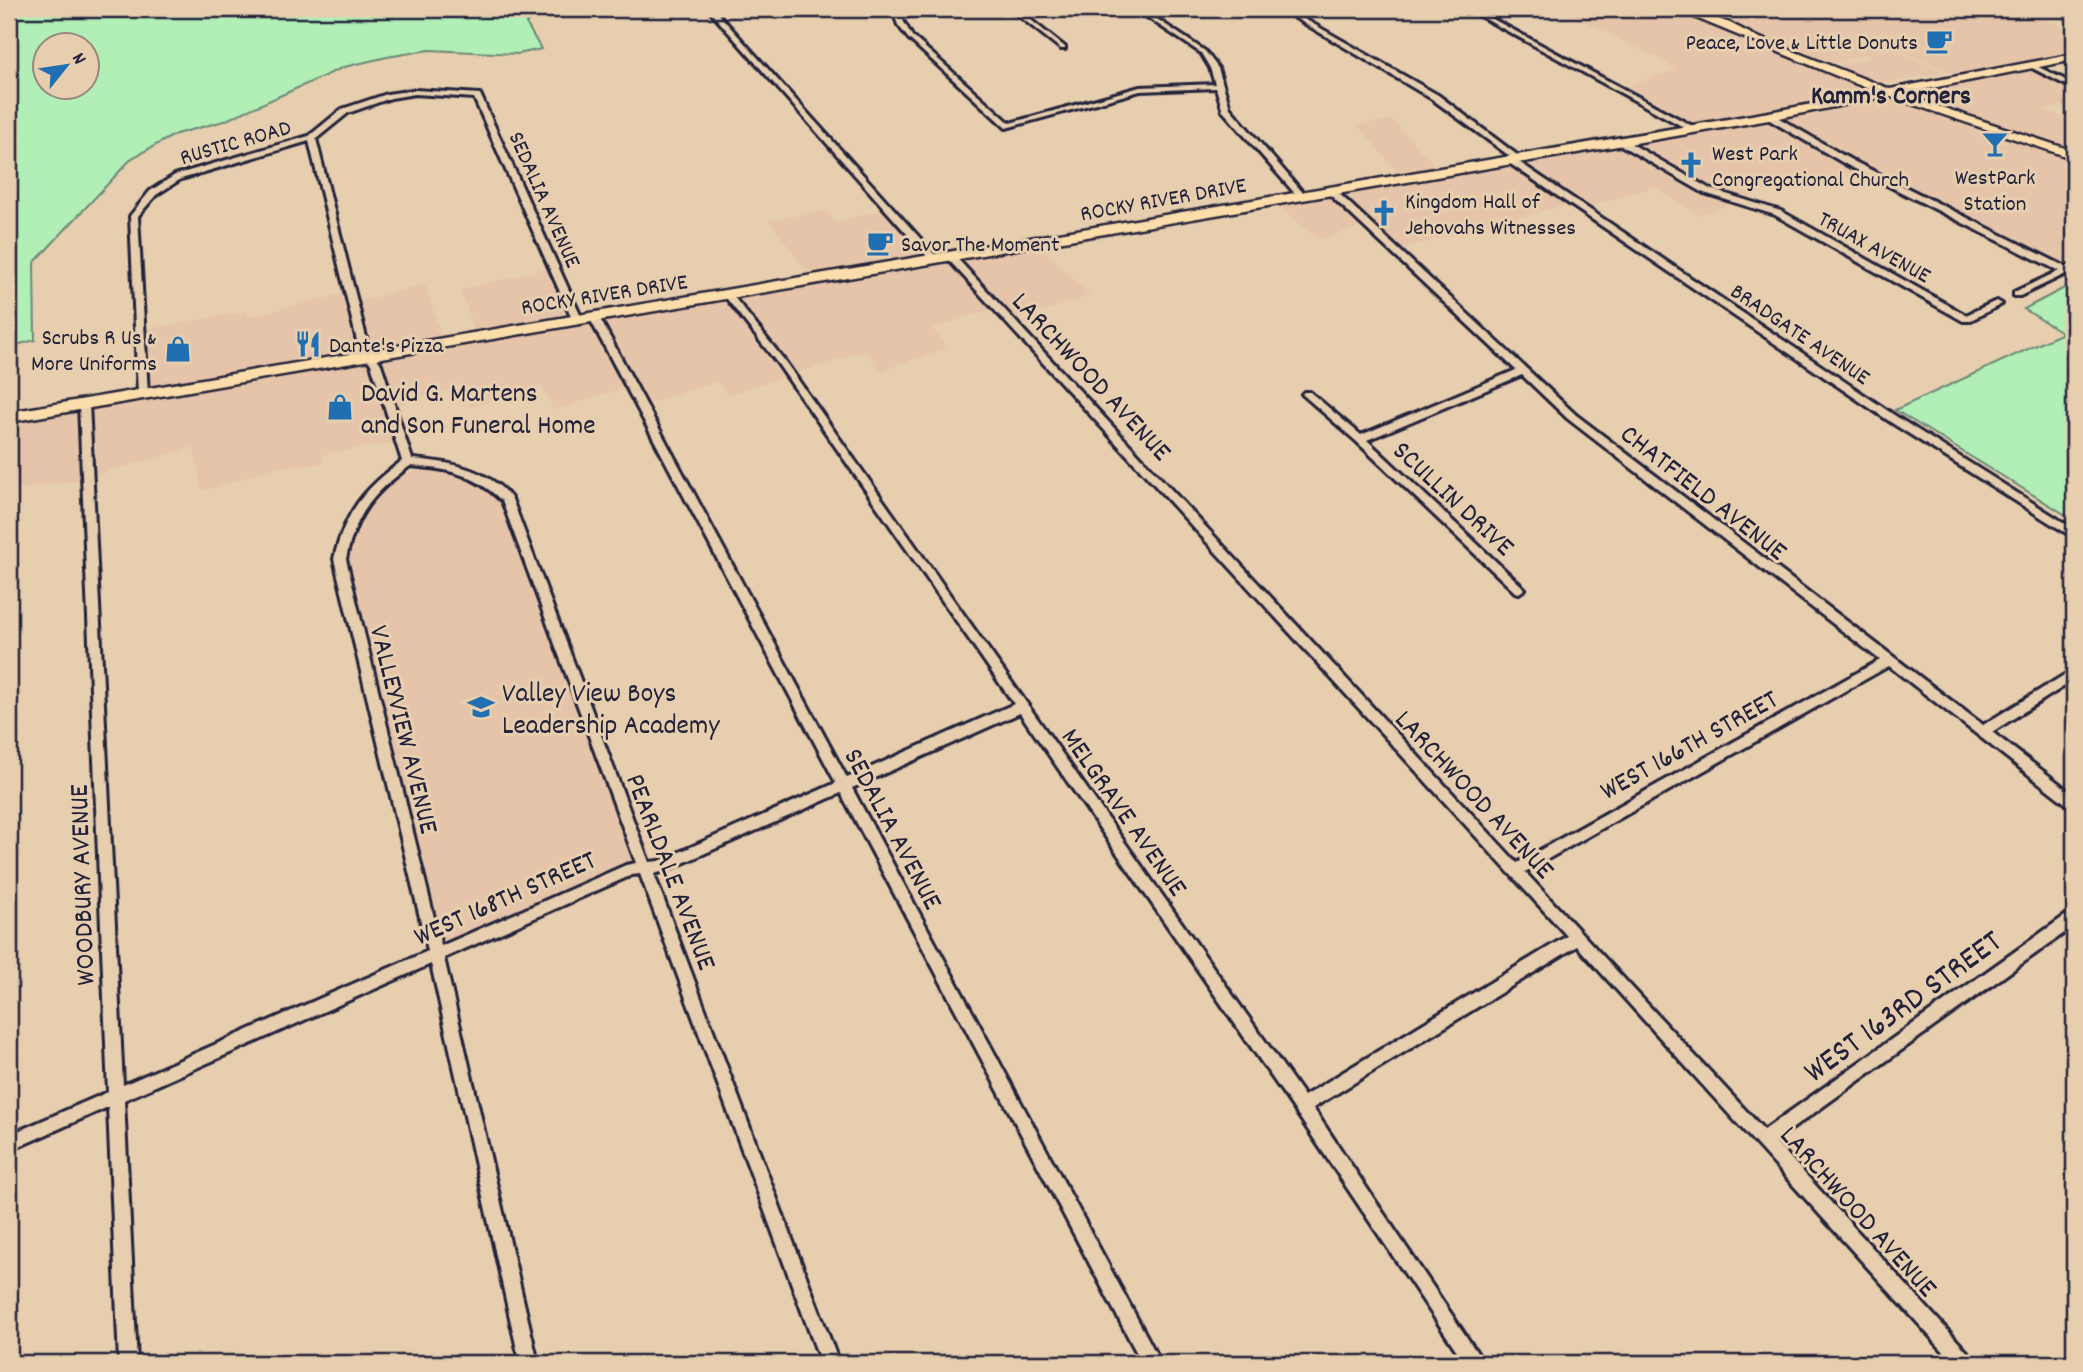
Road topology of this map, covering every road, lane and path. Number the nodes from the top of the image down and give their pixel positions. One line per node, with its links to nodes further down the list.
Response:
1 (711, 9): 25 (street)
2 (951, 9): 8 (street)
3 (1013, 9): 9 (street)
4 (1138, 9): 12 (street)
5 (1283, 9): 21 (street, BRADGATE AVENUE)
6 (1470, 9): 17 (street)
7 (1679, 9): 14 (main road)
8 (896, 12): 12 (street)
9 (1063, 48)
10 (2074, 57): 11 (main road, ROCKY RIVER DRIVE)
11 (2031, 65): 13 (street); 14 (main road, ROCKY RIVER DRIVE)
12 (1218, 86): 23 (street)
13 (2074, 87)
14 (1889, 93): 16 (main road, ROCKY RIVER DRIVE); 20 (main road)
15 (477, 96): 18 (street, RUSTIC ROAD); 31 (street, SEDALIA AVENUE)
16 (1769, 116): 17 (main road, ROCKY RIVER DRIVE); 26 (street)
17 (1692, 128): 19 (main road, ROCKY RIVER DRIVE)
18 (312, 138): 32 (street); 34 (street, RUSTIC ROAD)
19 (1620, 141): 21 (main road, ROCKY RIVER DRIVE); 29 (street, TRUAX AVENUE)
20 (2074, 155)
21 (1513, 158): 22 (main road, ROCKY RIVER DRIVE); 40 (street, BRADGATE AVENUE)
22 (1330, 190): 23 (main road, ROCKY RIVER DRIVE); 33 (street, CHATFIELD AVENUE)
23 (1301, 195): 24 (main road, ROCKY RIVER DRIVE)
24 (950, 256): 25 (main road, ROCKY RIVER DRIVE); 49 (street, LARCHWOOD AVENUE)
25 (933, 258): 27 (main road, ROCKY RIVER DRIVE)
26 (2070, 269): 28 (street)
27 (727, 294): 30 (main road, ROCKY RIVER DRIVE); 44 (street, MELGRAVE AVENUE)
28 (2017, 294)
29 (1997, 304)
30 (594, 317): 31 (main road, ROCKY RIVER DRIVE); 46 (street, SEDALIA AVENUE)
31 (577, 319): 32 (main road, ROCKY RIVER DRIVE)
32 (370, 354): 34 (main road, ROCKY RIVER DRIVE); 39 (street)
33 (1523, 371): 38 (street, SCULLIN DRIVE); 42 (street, CHATFIELD AVENUE)
34 (143, 394): 36 (main road, ROCKY RIVER DRIVE)
35 (1307, 394): 38 (street, SCULLIN DRIVE)
36 (84, 404): 37 (main road, ROCKY RIVER DRIVE); 53 (street, WOODBURY AVENUE)
37 (9, 417)
38 (1360, 439): 41 (street, SCULLIN DRIVE)
39 (408, 462): 48 (street, PEARLDALE AVENUE); 52 (street, VALLEYVIEW AVENUE)
40 (2074, 534)
41 (1519, 589)
42 (1888, 661): 45 (street, CHATFIELD AVENUE); 49 (street, WEST 166TH STREET)
43 (2074, 674): 45 (street)
44 (1022, 706): 46 (street, WEST 168TH STREET); 54 (street, MELGRAVE AVENUE)
45 (1982, 732): 47 (street, CHATFIELD AVENUE)
46 (845, 786): 48 (street, WEST 168TH STREET); 60 (street, SEDALIA AVENUE)
47 (2074, 802)
48 (646, 867): 52 (street, WEST 168TH STREET); 59 (street, PEARLDALE AVENUE)
49 (1515, 872): 51 (street, LARCHWOOD AVENUE)
50 (2074, 918): 55 (street, WEST 163RD STREET)
51 (1578, 937): 54 (street); 55 (street, LARCHWOOD AVENUE)
52 (436, 954): 53 (street, WEST 168TH STREET); 58 (street, VALLEYVIEW AVENUE)
53 (114, 1097): 56 (street, WEST 168TH STREET); 57 (street, WOODBURY AVENUE)
54 (1302, 1106): 61 (street, MELGRAVE AVENUE)
55 (1763, 1140): 62 (street, LARCHWOOD AVENUE)
56 (9, 1143)
57 (128, 1363)
58 (529, 1363)
59 (830, 1363)
60 (1152, 1363)
61 (1475, 1363)
62 (1966, 1363)

